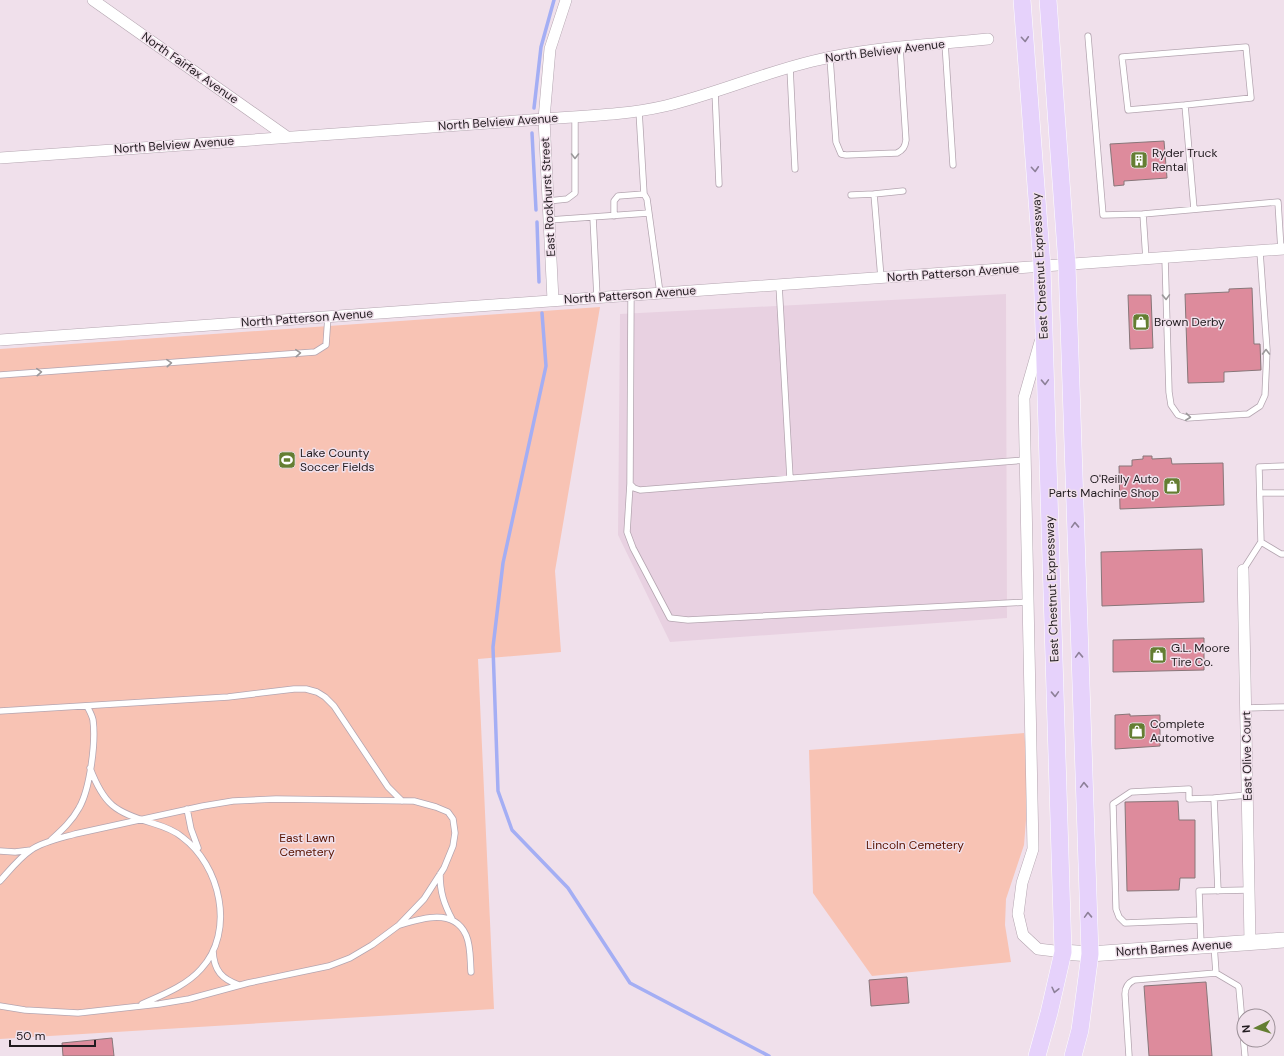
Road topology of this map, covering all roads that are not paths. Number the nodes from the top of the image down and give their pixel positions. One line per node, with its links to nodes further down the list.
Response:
1 (93, 0): 16 (street, North Fairfax Avenue)
2 (566, 0): 15 (street, East Rockhurst Street)
3 (1022, 0): 37 (main road, East Chestnut Expressway, one-way to 37)
4 (1048, 0): 36 (main road, East Chestnut Expressway)
5 (1088, 36): 28 (lane)
6 (988, 39): 7 (street, North Belview Avenue)
7 (945, 44): 8 (street, North Belview Avenue); 18 (lane)
8 (900, 48): 9 (street, North Belview Avenue); 9 (lane)
9 (830, 58): 10 (street, North Belview Avenue)
10 (790, 68): 11 (street, North Belview Avenue); 19 (lane)
11 (715, 91): 13 (street, North Belview Avenue); 20 (lane)
12 (1185, 105): 12 (lane); 26 (lane)
13 (639, 111): 14 (street, North Belview Avenue); 22 (lane)
14 (574, 117): 15 (street, North Belview Avenue); 25 (lane, one-way to 25)
15 (544, 119): 16 (street, North Belview Avenue); 25 (street, East Rockhurst Street)
16 (288, 136): 17 (street, North Belview Avenue)
17 (0, 158)
18 (953, 165)
19 (795, 169)
20 (719, 184)
21 (903, 191): 23 (lane)
22 (644, 194): 27 (lane); 29 (lane)
23 (874, 194): 24 (lane); 38 (lane)
24 (851, 195)
25 (548, 201): 31 (street, East Rockhurst Street)
26 (1194, 209): 28 (lane); 32 (lane)
27 (649, 213): 29 (lane); 40 (lane)
28 (1143, 214): 35 (lane)
29 (614, 216): 30 (lane)
30 (593, 217): 31 (lane); 42 (lane)
31 (549, 220): 43 (street, East Rockhurst Street)
32 (1282, 250): 33 (street, North Patterson Avenue)
33 (1260, 252): 34 (street, North Patterson Avenue); 34 (lane, one-way to 33)
34 (1165, 258): 35 (street, North Patterson Avenue)
35 (1146, 260): 36 (street, North Patterson Avenue)
36 (1067, 265): 37 (street, North Patterson Avenue); 84 (main road, East Chestnut Expressway, one-way to 36)
37 (1042, 266): 38 (street, North Patterson Avenue); 45 (main road, East Chestnut Expressway)
38 (881, 278): 39 (street, North Patterson Avenue)
39 (779, 285): 40 (street, North Patterson Avenue); 50 (lane)
40 (660, 293): 41 (street, North Patterson Avenue)
41 (631, 295): 42 (street, North Patterson Avenue); 51 (lane)
42 (597, 297): 43 (street, North Patterson Avenue)
43 (553, 300): 44 (street, North Patterson Avenue)
44 (328, 316): 46 (street, North Patterson Avenue); 47 (lane, one-way to 44)
45 (1044, 330): 48 (street); 83 (main road, East Chestnut Expressway, one-way to 83)
46 (0, 340)
47 (0, 375)
48 (1026, 460): 50 (lane); 57 (street)
49 (1284, 466): 53 (lane)
50 (790, 478): 51 (lane)
51 (630, 484): 57 (lane)
52 (1284, 492): 53 (lane)
53 (1260, 494): 54 (lane)
54 (1260, 542): 55 (lane); 56 (lane)
55 (1284, 554)
56 (1243, 570): 60 (street, East Olive Court)
57 (1029, 602): 83 (street)
58 (87, 706): 61 (lane); 62 (lane); 65 (lane)
59 (1284, 707): 60 (lane)
60 (1246, 708): 63 (street, East Olive Court)
61 (0, 711)
62 (90, 768): 67 (lane); 68 (lane)
63 (1247, 795): 64 (lane); 74 (street, East Olive Court)
64 (1214, 798): 75 (lane); 77 (lane)
65 (402, 801): 66 (lane); 72 (lane)
66 (187, 809): 67 (lane); 71 (lane)
67 (140, 820): 68 (lane); 71 (lane)
68 (46, 844): 69 (lane)
69 (31, 850): 70 (lane); 73 (lane)
70 (0, 851)
71 (203, 857): 82 (lane)
72 (440, 874): 76 (lane); 78 (lane)
73 (0, 881)
74 (1249, 890): 75 (lane); 80 (street, East Olive Court)
75 (1218, 891): 77 (lane)
76 (452, 920): 78 (lane); 85 (lane)
77 (1200, 920): 81 (lane)
78 (399, 925): 87 (lane)
79 (1284, 940): 80 (street, North Barnes Avenue)
80 (1250, 942): 81 (street, North Barnes Avenue)
81 (1208, 945): 84 (street, North Barnes Avenue); 86 (lane)
82 (213, 950): 87 (lane); 90 (lane)
83 (1063, 952): 84 (street, North Barnes Avenue); 92 (main road, East Chestnut Expressway, one-way to 92)
84 (1090, 954): 93 (main road, East Chestnut Expressway)
85 (471, 972)
86 (1216, 973): 94 (lane); 95 (lane)
87 (240, 986): 90 (lane)
88 (0, 1003): 91 (lane)
89 (0, 1006): 91 (lane)
90 (136, 1006): 91 (lane)
91 (7, 1008)
92 (1037, 1056)
93 (1073, 1056)
94 (1129, 1056)
95 (1245, 1056)

